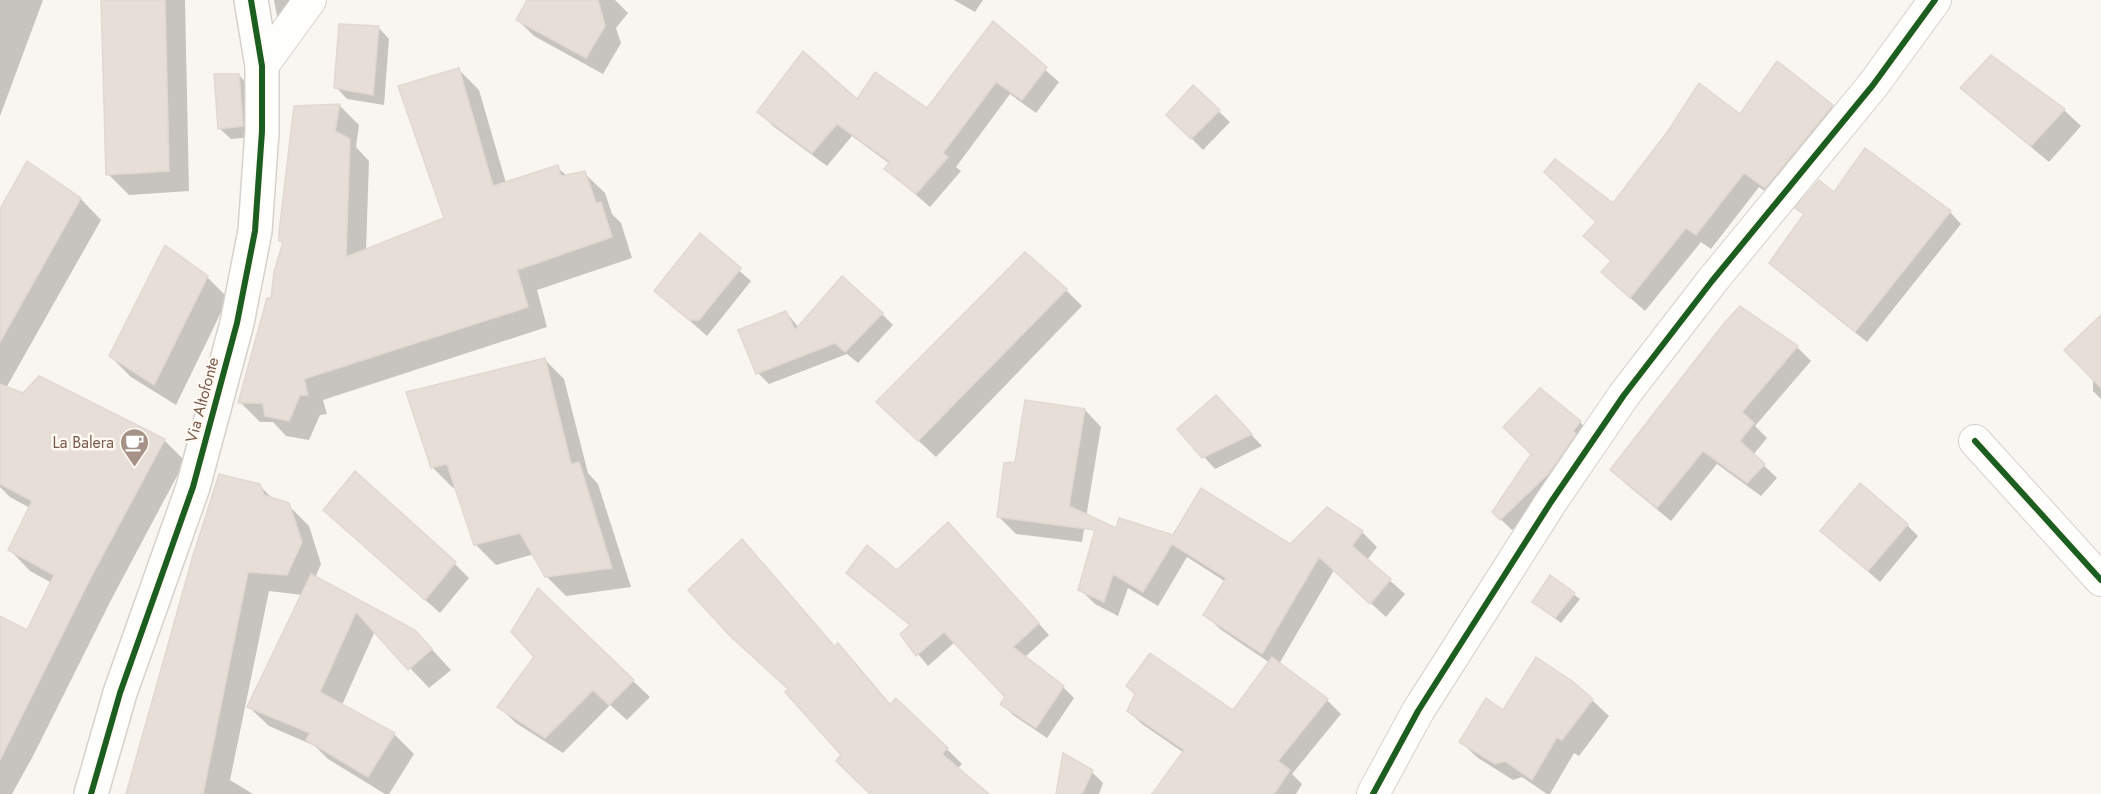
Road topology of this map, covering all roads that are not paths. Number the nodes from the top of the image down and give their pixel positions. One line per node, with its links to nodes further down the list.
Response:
1 (251, 0): 4 (street, Via Altofonte)
2 (309, 0): 4 (street)
3 (1935, 0): 8 (street)
4 (262, 66): 7 (street, Via Altofonte)
5 (1975, 441): 6 (street)
6 (2101, 580)
7 (91, 794)
8 (1372, 794)

